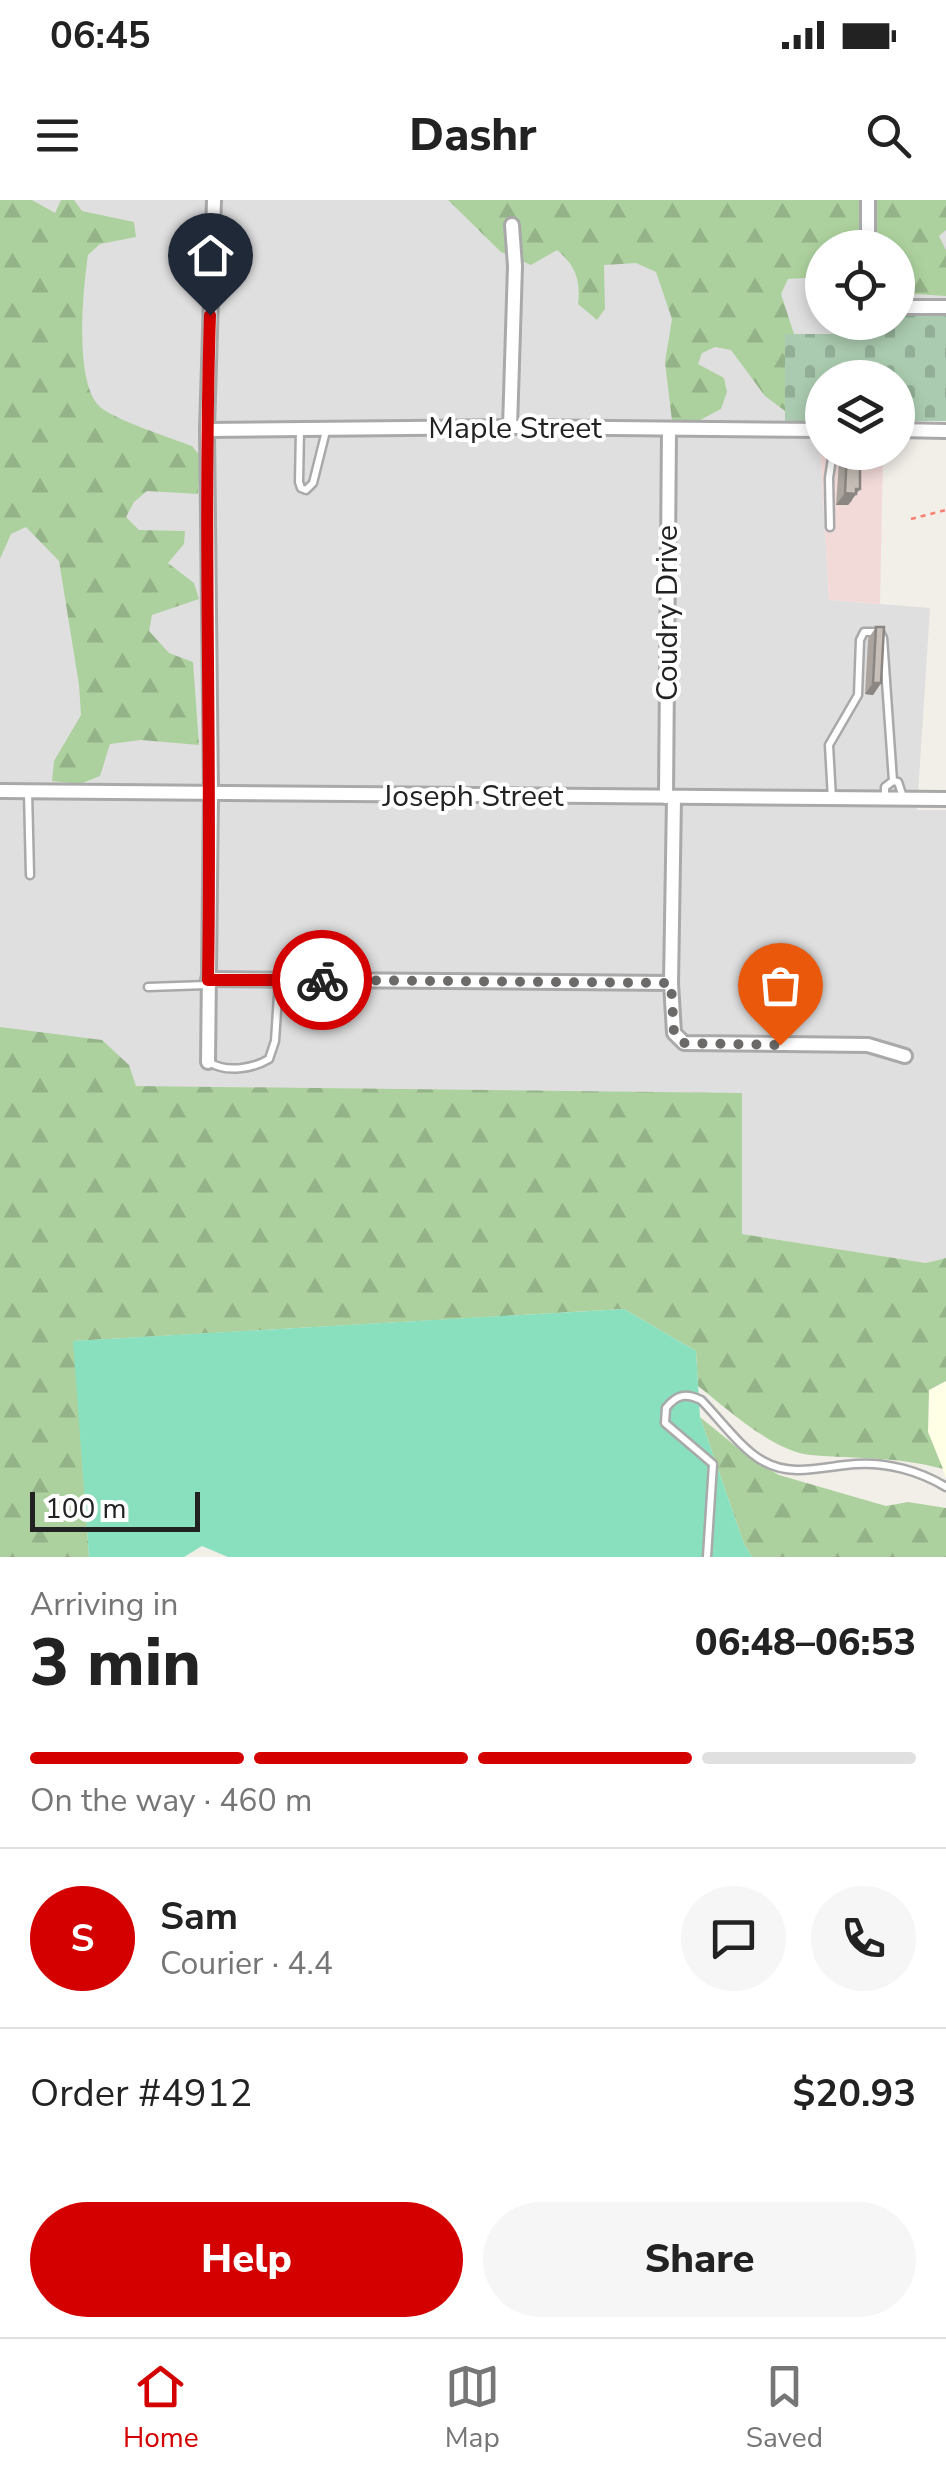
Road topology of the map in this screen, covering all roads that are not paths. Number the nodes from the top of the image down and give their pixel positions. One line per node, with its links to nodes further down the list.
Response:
1 (214, 200): 11 (street)
2 (868, 200): 4 (street)
3 (512, 226): 7 (street)
4 (868, 230)
5 (946, 306): 6 (street)
6 (915, 307)
7 (510, 426): 9 (street, Maple Street); 10 (street, Maple Street)
8 (300, 429): 9 (street, Maple Street); 9 (lane); 11 (street, Maple Street)
9 (327, 429)
10 (669, 429): 12 (street, Maple Street); 21 (street, Coudry Drive)
11 (207, 430): 20 (street)
12 (805, 430)
13 (915, 430): 14 (street)
14 (946, 431)
15 (830, 470): 16 (lane)
16 (830, 527)
17 (893, 781): 22 (lane); 23 (lane); 24 (lane)
18 (0, 791): 19 (street, Joseph Street)
19 (28, 791): 20 (street, Joseph Street); 26 (lane)
20 (212, 794): 21 (street, Joseph Street); 28 (street)
21 (670, 798): 22 (street, Joseph Street); 29 (street, Coudry Drive)
22 (832, 799): 23 (street, Joseph Street)
23 (885, 799): 24 (street, Joseph Street)
24 (903, 799): 25 (street, Joseph Street)
25 (946, 799)
26 (30, 875)
27 (280, 980): 28 (street); 29 (street); 32 (lane)
28 (208, 982): 30 (lane); 32 (street)
29 (671, 983): 31 (street, Coudry Drive)
30 (148, 987)
31 (905, 1056)
32 (208, 1062)
33 (946, 1487): 34 (lane)
34 (707, 1557)

